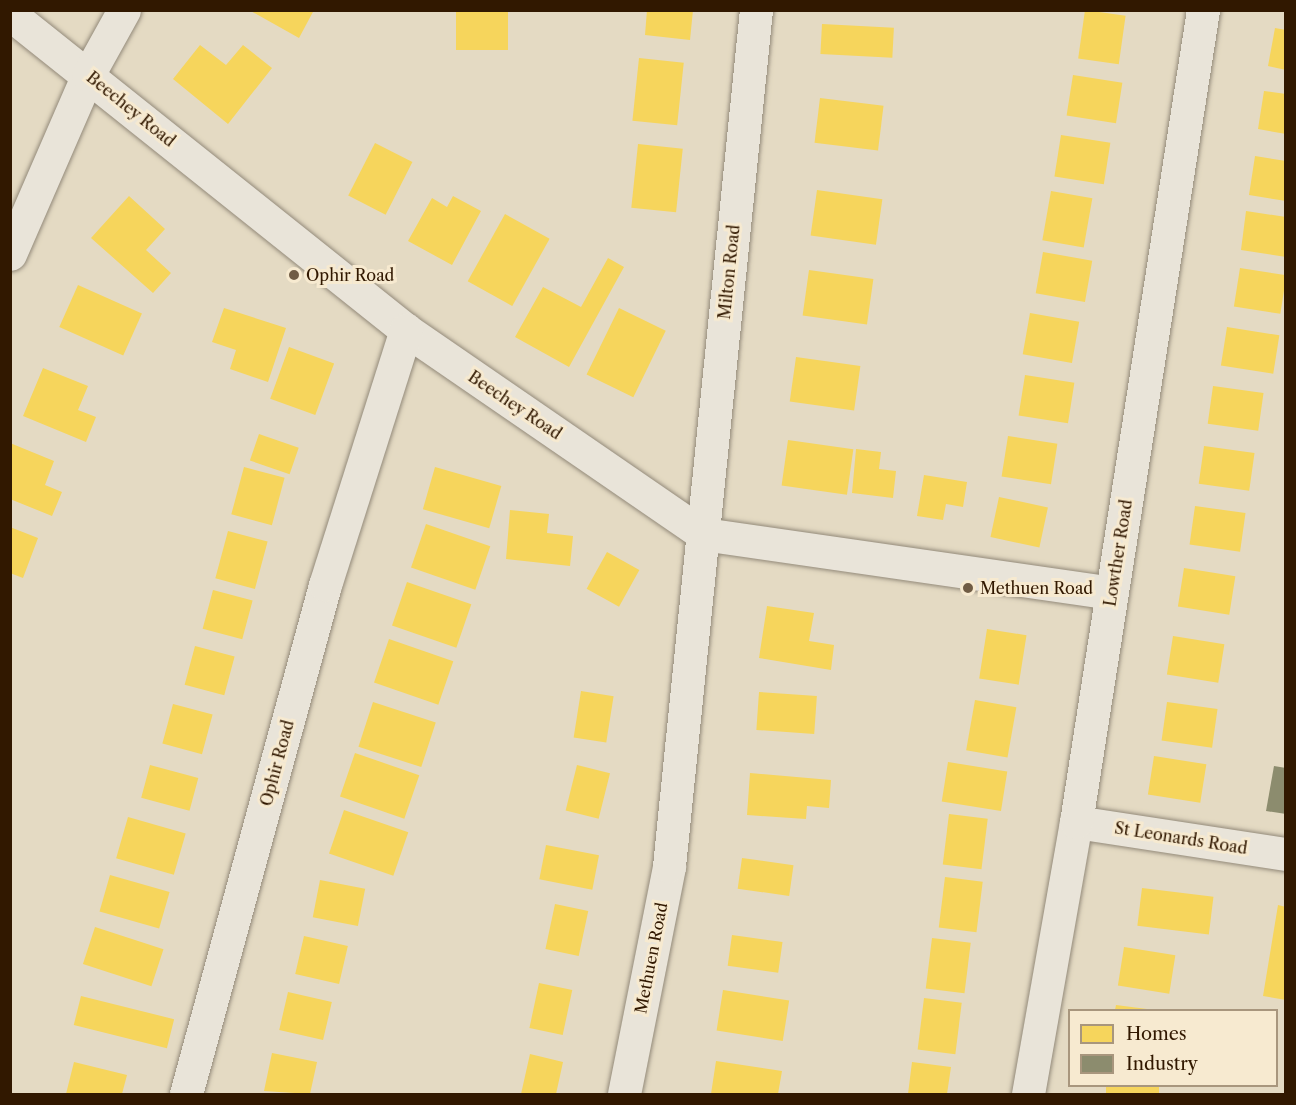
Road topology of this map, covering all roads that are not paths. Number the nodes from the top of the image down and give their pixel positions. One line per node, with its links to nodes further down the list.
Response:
1 (124, 10): 5 (street)
2 (756, 10): 8 (street, Milton Road)
3 (1203, 10): 9 (street, Lowther Road)
4 (10, 14): 5 (street, Beechey Road)
5 (88, 75): 6 (street); 7 (street, Beechey Road)
6 (10, 254)
7 (406, 330): 8 (street, Beechey Road); 12 (street, Ophir Road)
8 (703, 534): 9 (street, Beechey Road); 13 (street, Methuen Road)
9 (1111, 593): 10 (street, Lowther Road)
10 (1076, 822): 11 (street, St Leonards Road); 14 (street, Lowther Road)
11 (1286, 854)
12 (186, 1095)
13 (624, 1095)
14 (1028, 1095)

